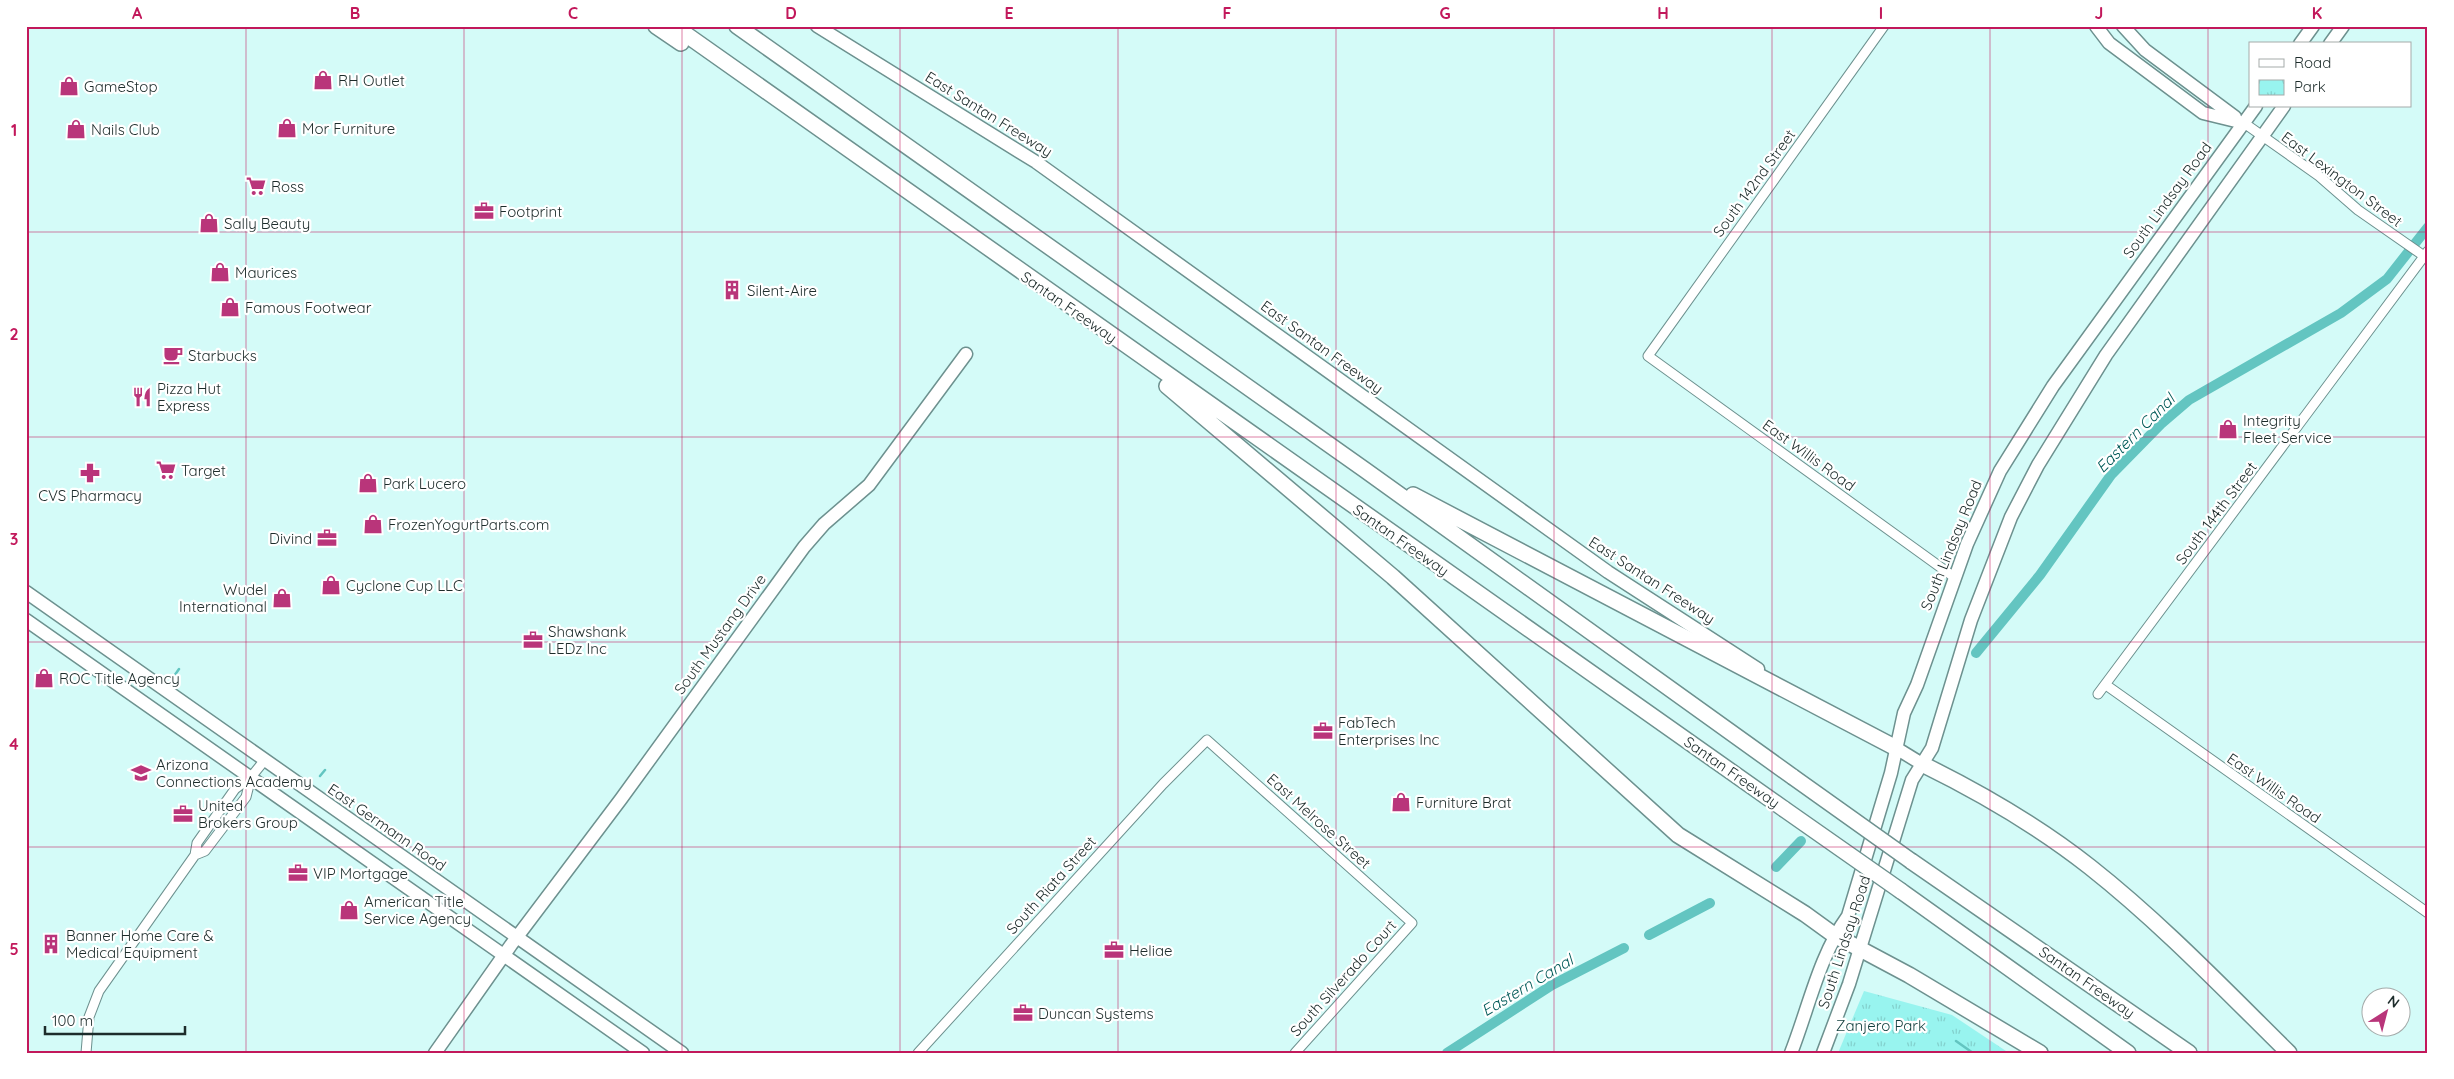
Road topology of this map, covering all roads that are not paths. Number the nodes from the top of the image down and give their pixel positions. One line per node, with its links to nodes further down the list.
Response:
1 (656, 26): 16 (highway)
2 (674, 26): 16 (highway, Santan Freeway)
3 (737, 26): 13 (highway, Santan Freeway)
4 (755, 26): 13 (highway)
5 (817, 26): 29 (main road, East Santan Freeway)
6 (1884, 26): 22 (street, South 142nd Street)
7 (2096, 26): 17 (main road)
8 (2123, 26): 17 (main road)
9 (2313, 26): 11 (main road)
10 (2343, 26): 12 (main road)
11 (2301, 42)
12 (2331, 42)
13 (804, 73): 23 (highway, Santan Freeway)
14 (2255, 108): 17 (main road, South Lindsay Road)
15 (2283, 108): 18 (main road, South Lindsay Road)
16 (801, 117): 20 (highway, Santan Freeway)
17 (2244, 123): 18 (street, East Lexington Street); 24 (main road, South Lindsay Road)
18 (2262, 137): 19 (street, East Lexington Street); 33 (main road, South Lindsay Road)
19 (2423, 253): 27 (street, South 144th Street)
20 (1023, 275): 37 (highway); 49 (highway, Santan Freeway, bridge)
21 (966, 354): 38 (main road, South Mustang Drive)
22 (1648, 356): 24 (street, East Willis Road)
23 (1365, 470): 29 (highway); 50 (highway, Santan Freeway, bridge)
24 (1954, 577): 31 (main road, South Lindsay Road)
25 (26, 592): 32 (main road, East Germann Road)
26 (26, 620): 34 (main road, East Germann Road)
27 (2106, 685): 28 (street, South 144th Street); 35 (street, East Willis Road)
28 (2098, 694)
29 (1804, 699): 31 (highway)
30 (1207, 740): 36 (street, East Melrose Street); 44 (street, South Riata Street)
31 (1896, 748): 33 (main road); 37 (main road, South Lindsay Road)
32 (264, 761): 34 (street); 38 (main road, East Germann Road)
33 (1922, 764): 39 (main road, South Lindsay Road); 51 (highway)
34 (251, 778): 38 (main road, East Germann Road); 40 (street)
35 (2428, 913)
36 (1412, 923): 45 (street, South Silverado Court)
37 (1834, 935): 39 (highway); 46 (main road, South Lindsay Road)
38 (511, 946): 41 (main road, South Mustang Drive); 42 (main road, East Germann Road); 43 (main road, East Germann Road)
39 (1860, 949): 47 (main road, South Lindsay Road); 48 (highway)
40 (86, 1053)
41 (435, 1053)
42 (643, 1053)
43 (682, 1053)
44 (918, 1053)
45 (1295, 1053)
46 (1791, 1053)
47 (1823, 1053)
48 (2040, 1053)
49 (2128, 1053)
50 (2190, 1053)
51 (2289, 1053)

